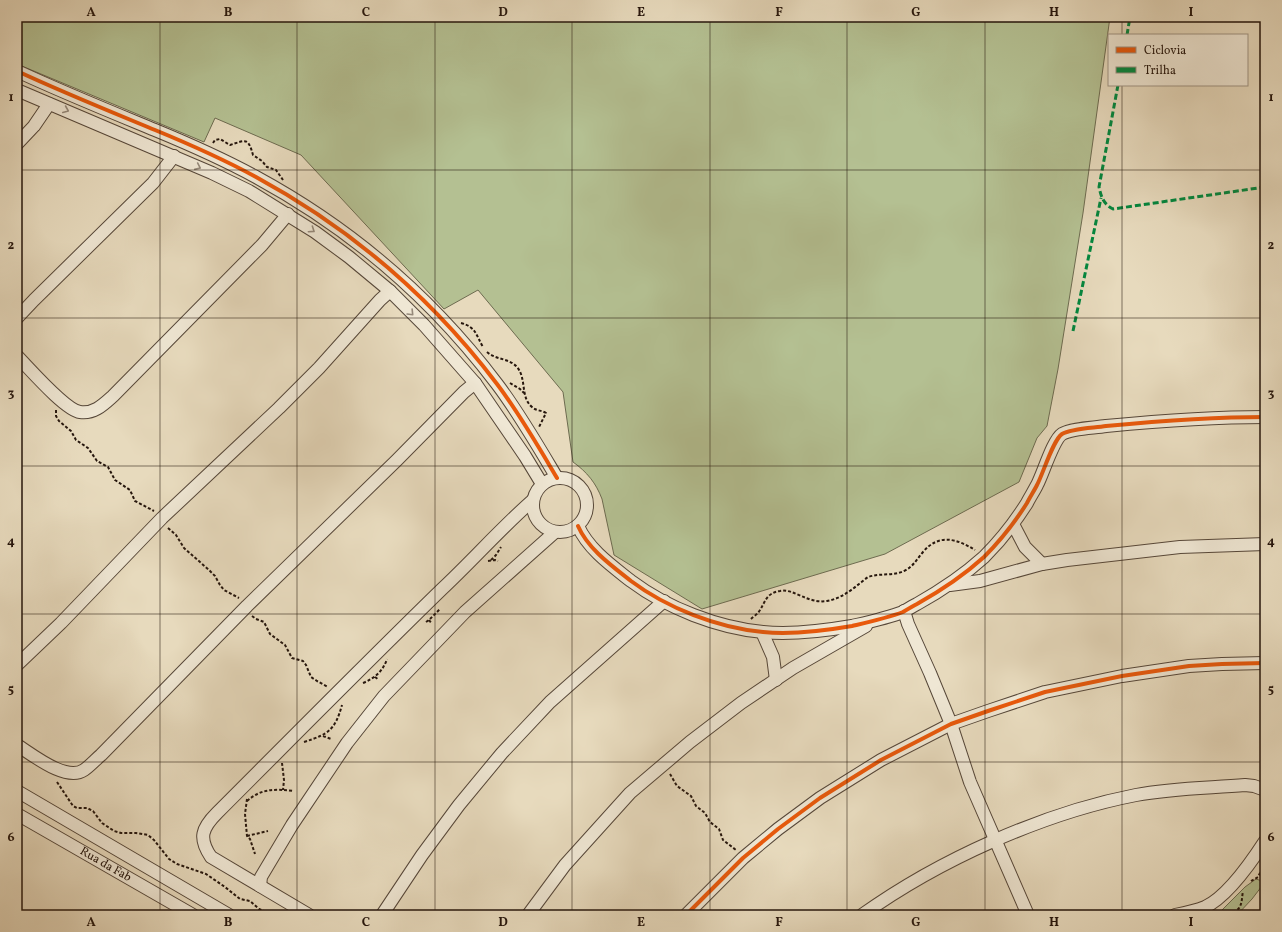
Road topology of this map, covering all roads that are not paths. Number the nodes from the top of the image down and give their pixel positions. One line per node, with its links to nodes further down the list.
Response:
1 (17, 71): 12 (street)
2 (17, 90): 3 (street)
3 (49, 104): 4 (street); 5 (street, one-way to 5)
4 (17, 144)
5 (174, 156): 6 (street, one-way to 6); 8 (street)
6 (288, 214): 7 (street, one-way to 7); 9 (street)
7 (390, 291): 10 (street, one-way to 10); 26 (street)
8 (17, 318)
9 (17, 356)
10 (475, 383): 13 (street); 29 (street)
11 (1265, 417): 15 (street)
12 (557, 478): 13 (street); 16 (street)
13 (542, 484): 14 (street)
14 (533, 500): 17 (street); 35 (street)
15 (1013, 524): 19 (street); 20 (street)
16 (578, 526): 17 (street); 21 (street)
17 (555, 532): 35 (street)
18 (1265, 544): 19 (street)
19 (1042, 564): 20 (street)
20 (950, 585): 22 (street)
21 (664, 601): 24 (street); 39 (street)
22 (904, 611): 23 (street); 28 (street)
23 (872, 622): 24 (street); 27 (street)
24 (762, 632): 27 (street)
25 (1265, 663): 28 (street)
26 (17, 665)
27 (776, 680): 40 (street)
28 (951, 724): 33 (street); 41 (street)
29 (17, 745)
30 (1265, 790): 33 (street)
31 (17, 791): 37 (street)
32 (17, 814): 36 (street, Rua da Fab)
33 (995, 841): 42 (street); 43 (street)
34 (1265, 841): 44 (street)
35 (260, 886): 38 (street)
36 (193, 915)
37 (229, 915)
38 (309, 915)
39 (382, 915)
40 (528, 915)
41 (686, 915)
42 (862, 915)
43 (1028, 915)
44 (1175, 915)

